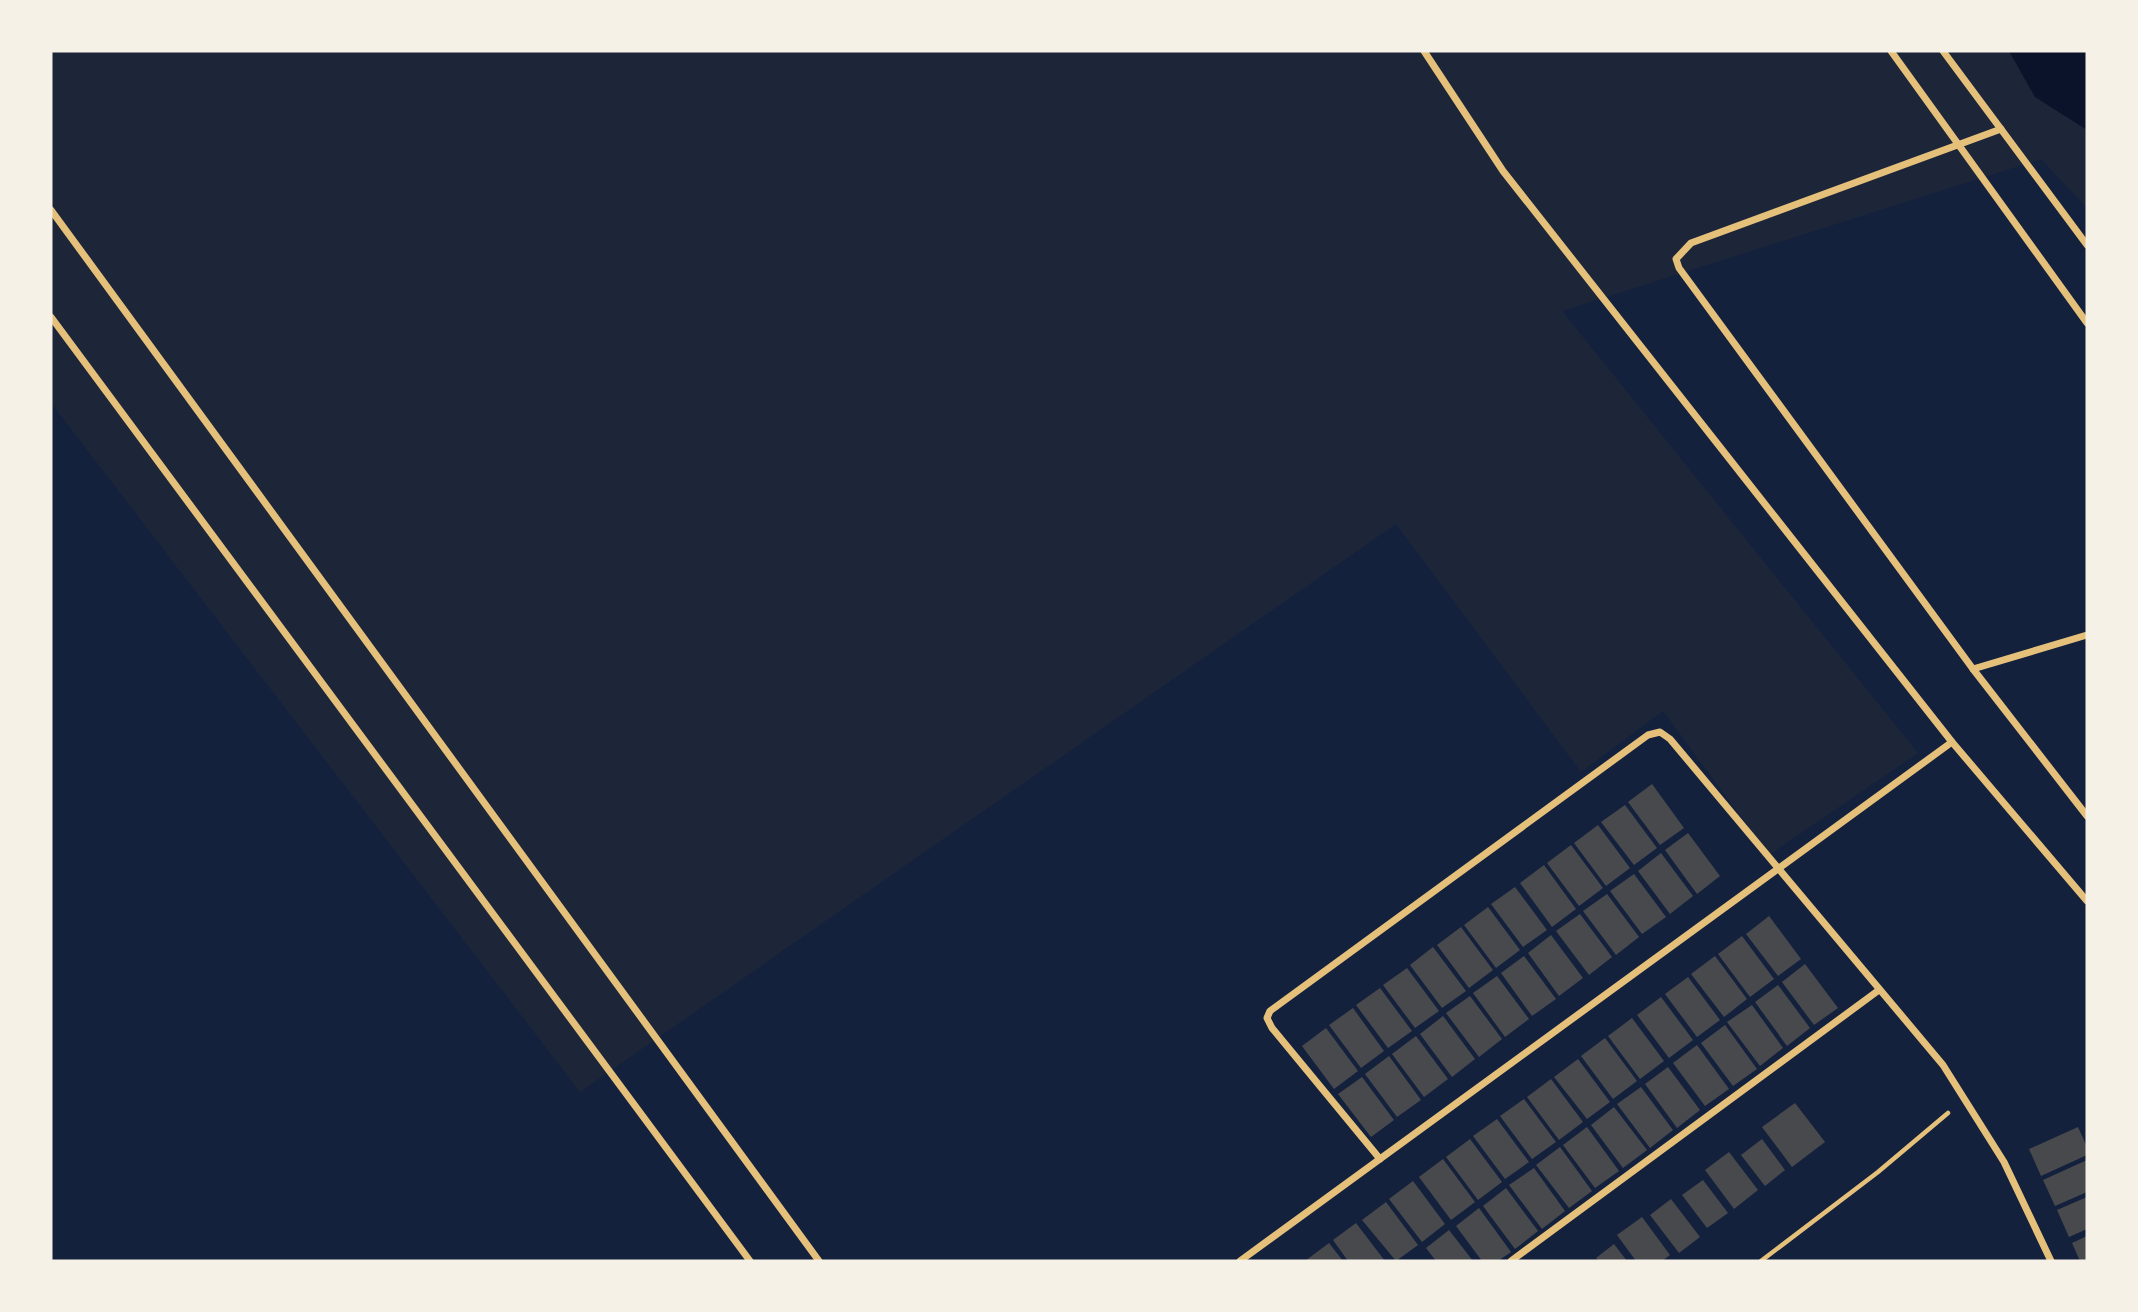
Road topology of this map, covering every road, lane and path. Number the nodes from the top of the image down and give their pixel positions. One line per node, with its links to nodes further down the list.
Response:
1 (1424, 51): 12 (street)
2 (1891, 51): 5 (street)
3 (1943, 51): 4 (street)
4 (2001, 129): 5 (street); 7 (street)
5 (1960, 146): 9 (street); 11 (street)
6 (51, 210): 20 (street)
7 (2087, 245)
8 (51, 317): 19 (street)
9 (2087, 323)
10 (2087, 635): 11 (street)
11 (1973, 669): 13 (street)
12 (1952, 742): 14 (street); 15 (street)
13 (2087, 816)
14 (1780, 867): 16 (street); 18 (street); 18 (street)
15 (2087, 901)
16 (1879, 990): 17 (street); 22 (street)
17 (1964, 1098): 23 (path); 24 (street)
18 (1380, 1159): 21 (street)
19 (750, 1261)
20 (819, 1261)
21 (1240, 1261)
22 (1511, 1261)
23 (1761, 1261)
24 (2051, 1261)

